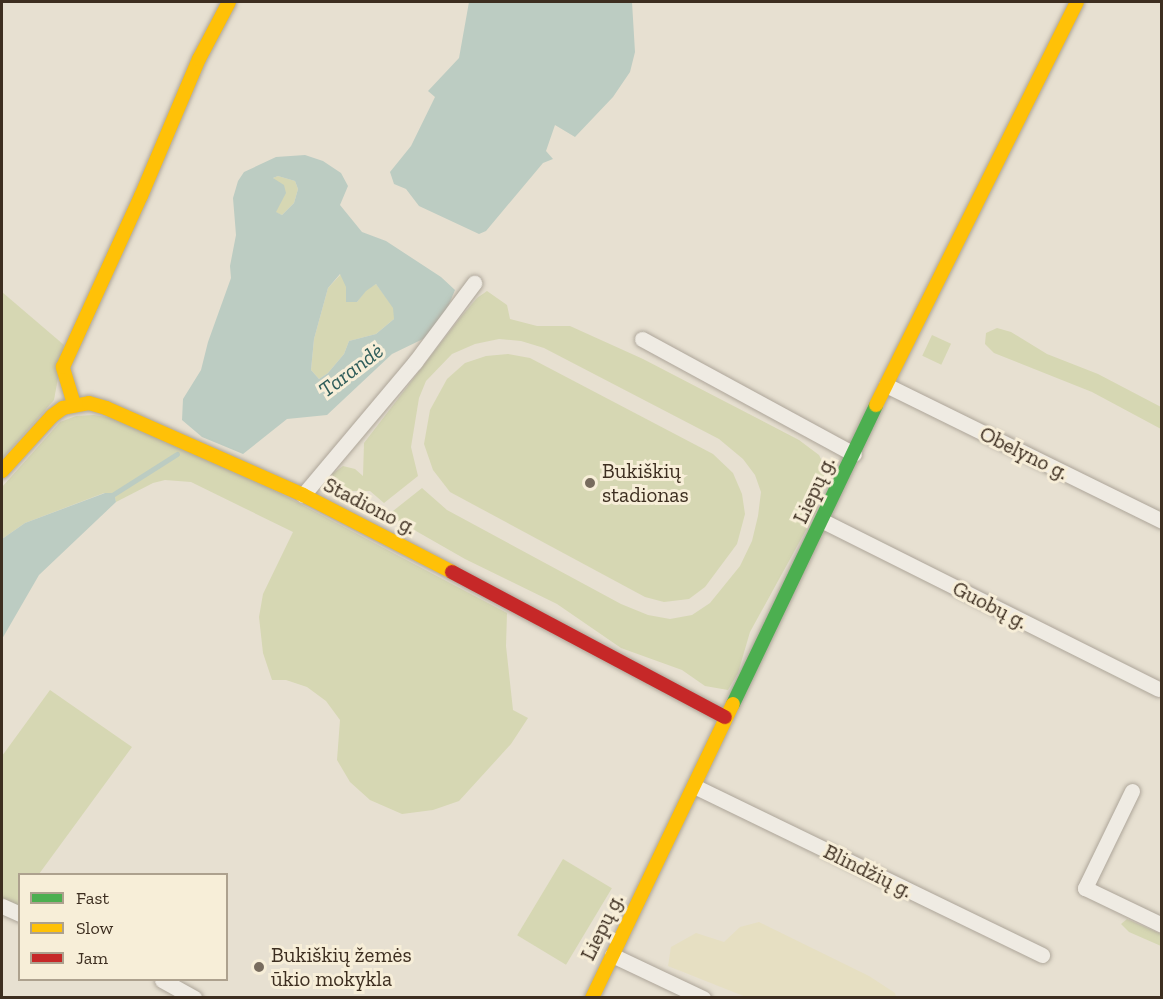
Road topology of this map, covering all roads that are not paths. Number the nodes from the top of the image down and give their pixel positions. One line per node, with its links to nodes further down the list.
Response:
1 (229, 2): 6 (street)
2 (1077, 2): 5 (street, Liepų g.)
3 (474, 283): 9 (street)
4 (642, 339): 7 (street)
5 (886, 385): 7 (street, Liepų g.); 11 (street, Obelyno g.)
6 (74, 404): 8 (street); 9 (street, Stadiono g.)
7 (854, 454): 10 (street, Liepų g.)
8 (2, 471)
9 (303, 495): 13 (street, Stadiono g.)
10 (823, 521): 12 (street, Guobų g.); 13 (street, Liepų g.)
11 (1161, 522)
12 (1158, 689)
13 (725, 717): 14 (street, Liepų g.)
14 (694, 786): 19 (street, Liepų g.); 20 (street, Blindžių g.)
15 (1132, 791): 18 (street)
16 (2, 906): 17 (street)
17 (18, 913)
18 (1161, 926)
19 (612, 955): 23 (street, Liepų g.); 24 (street)
20 (1042, 955)
21 (164, 981): 22 (street)
22 (194, 998)
23 (592, 998)
24 (703, 998)

